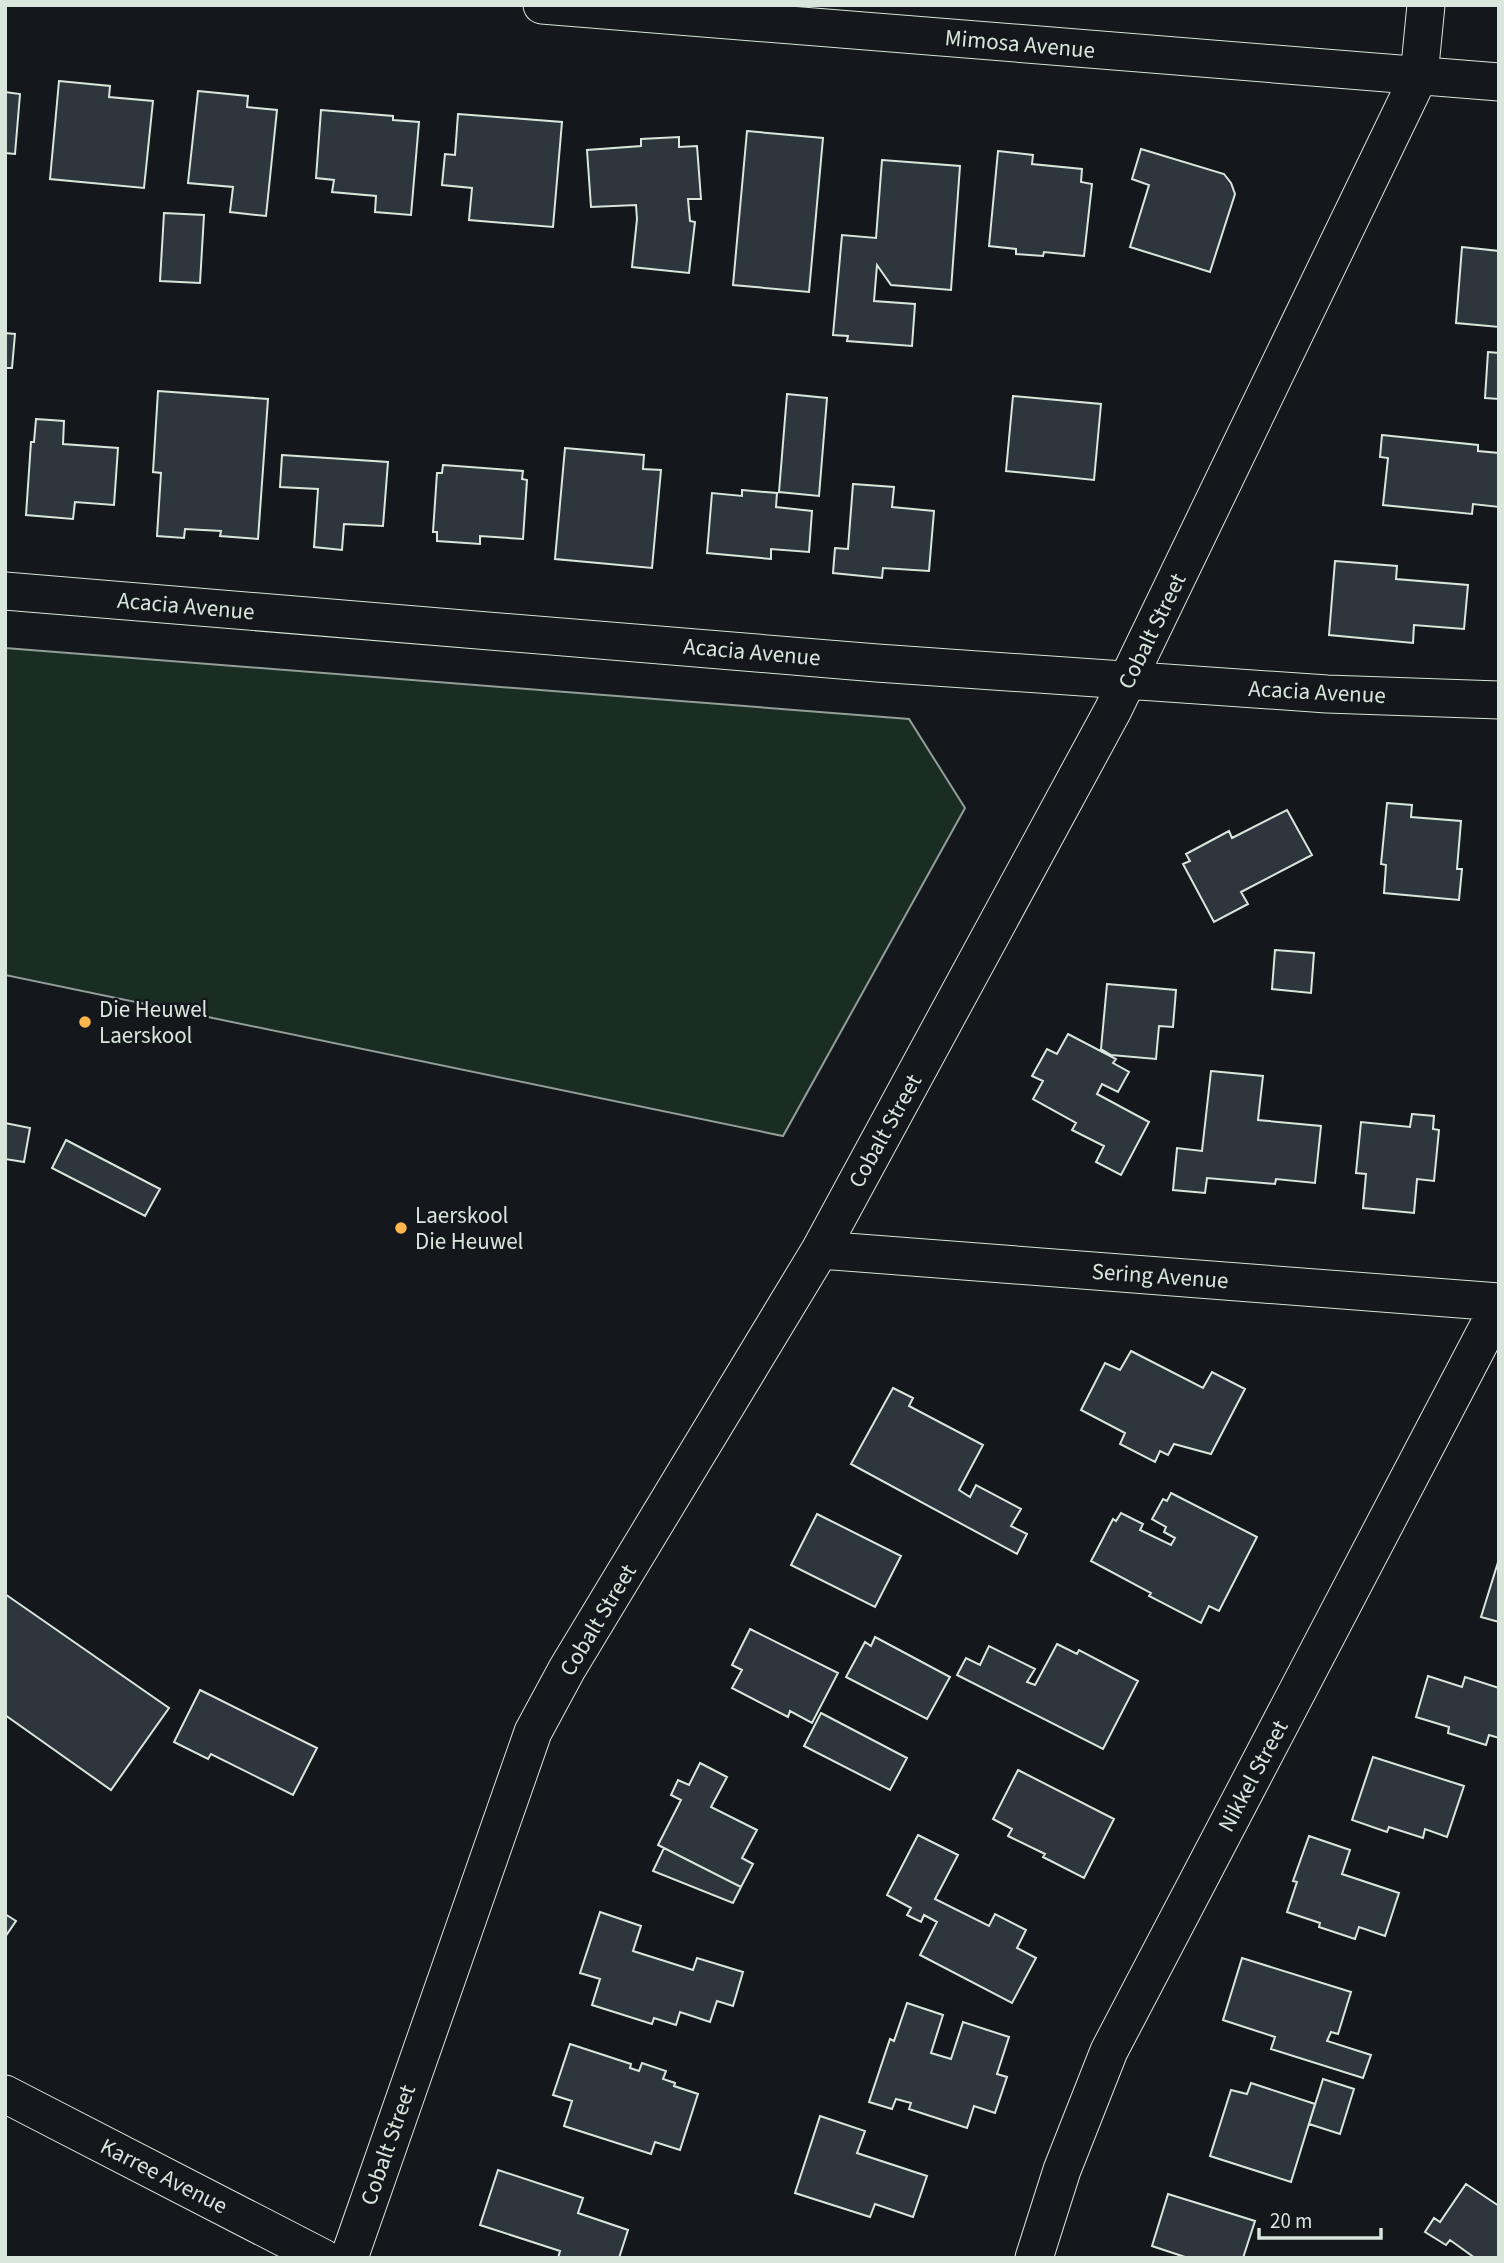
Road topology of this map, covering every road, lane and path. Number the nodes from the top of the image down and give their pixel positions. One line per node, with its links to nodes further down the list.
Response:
1 (542, 5): 3 (street, Mimosa Avenue)
2 (1426, 5): 3 (street, Cobalt Street)
3 (1419, 76): 4 (street, Mimosa Avenue); 6 (street, Cobalt Street)
4 (1499, 82)
5 (5, 591): 6 (street, Acacia Avenue)
6 (1129, 680): 7 (street, Acacia Avenue); 8 (street, Cobalt Street)
7 (1499, 700)
8 (820, 1250): 9 (street, Sering Avenue); 12 (street, Cobalt Street)
9 (1499, 1304): 13 (street, Nikkel Street)
10 (5, 2094): 11 (street, Karree Avenue)
11 (323, 2258)
12 (349, 2258)
13 (1034, 2258)

